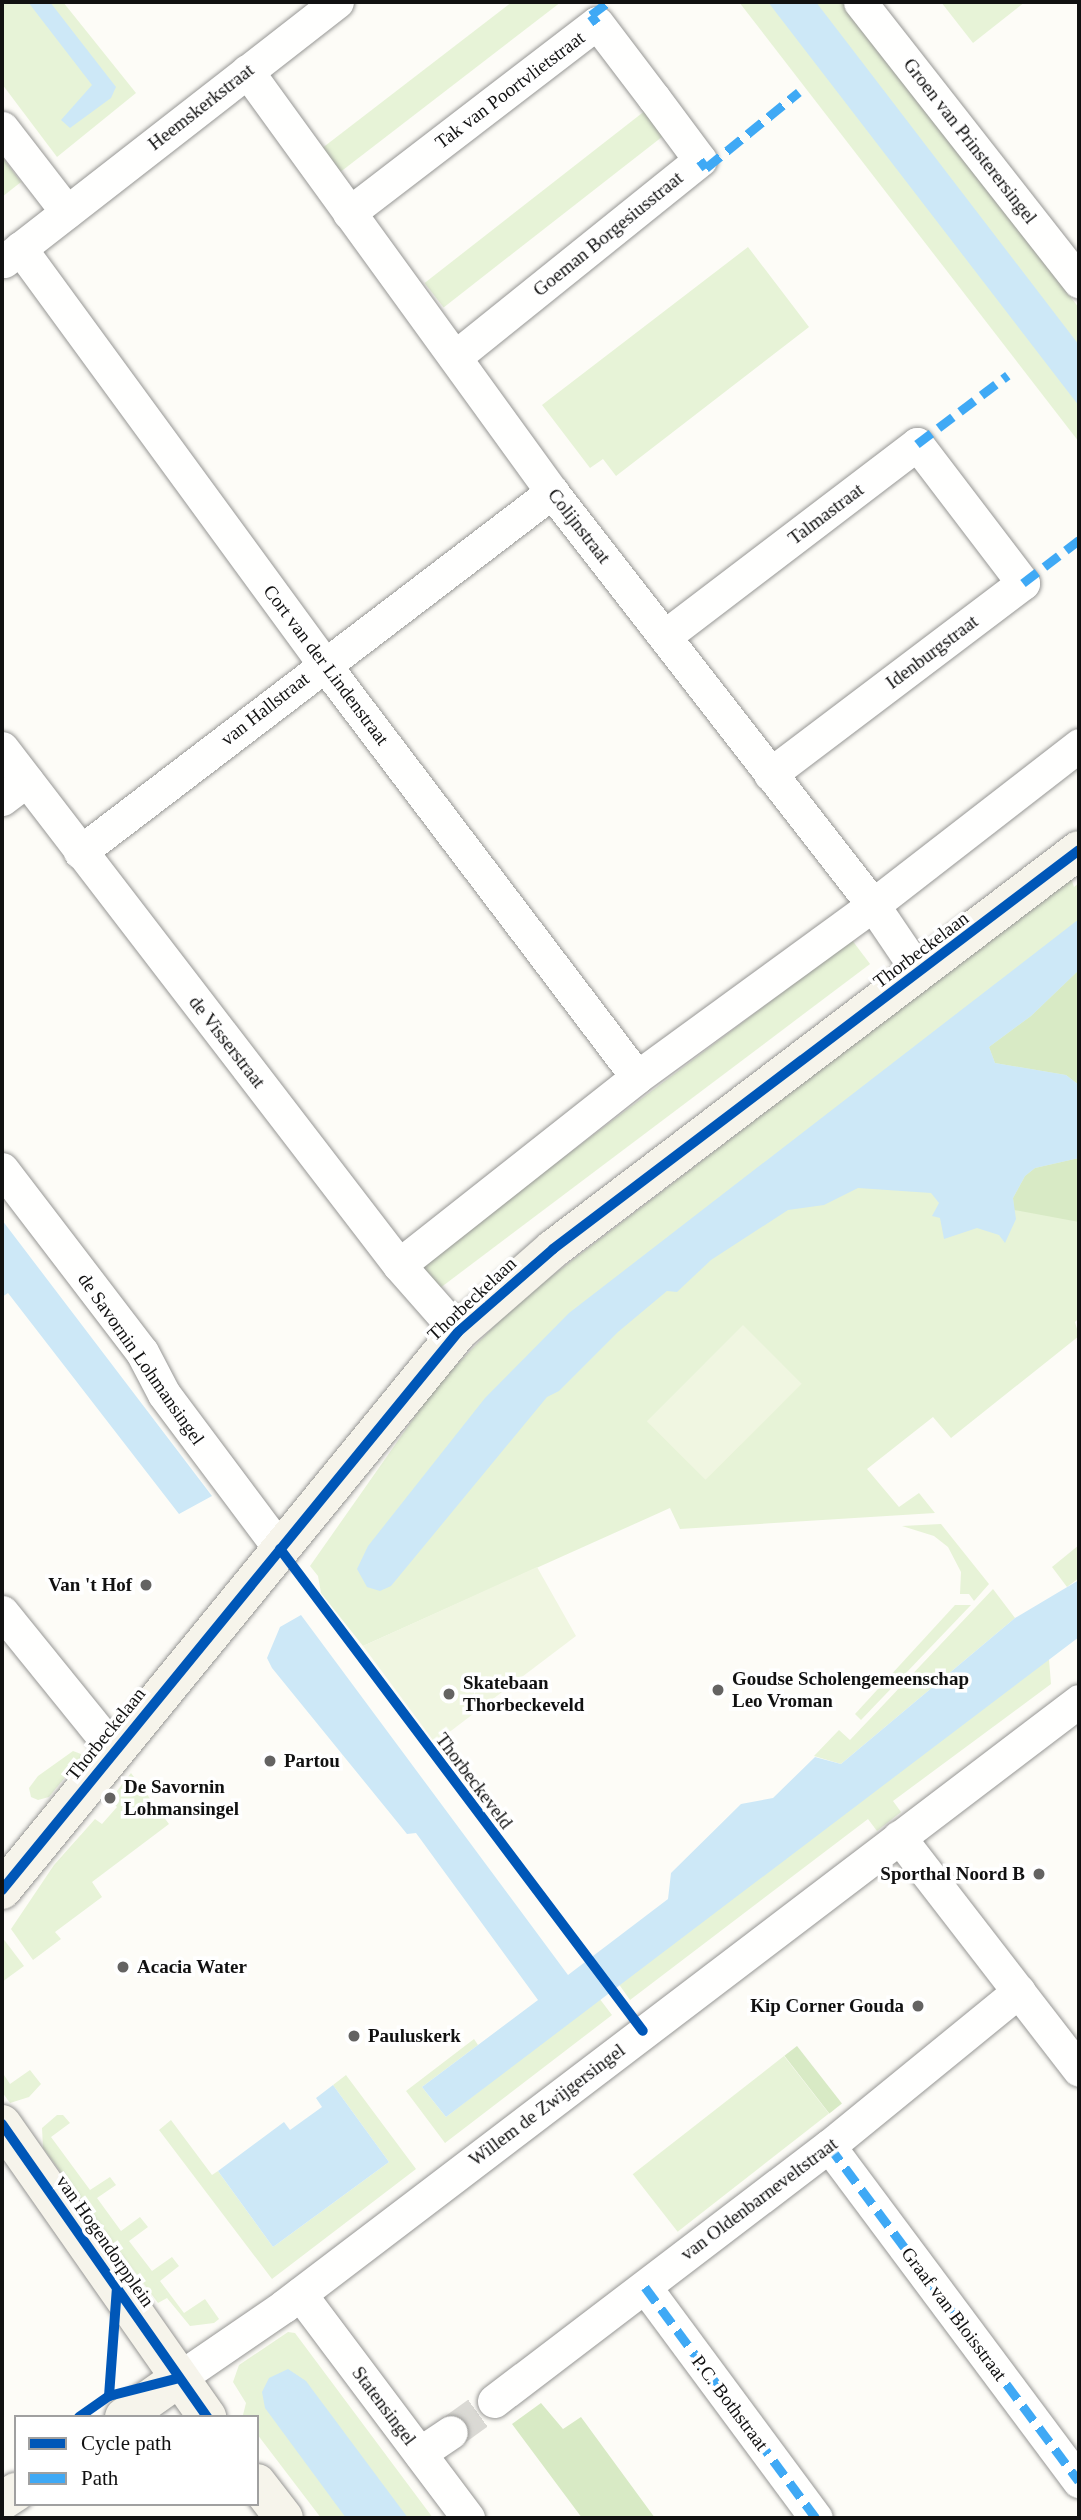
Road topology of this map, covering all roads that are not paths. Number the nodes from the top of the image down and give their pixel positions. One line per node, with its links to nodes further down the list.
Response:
1 (337, 2): 3 (street, Heemskerkstraat)
2 (860, 2): 9 (street, Groen van Prinsterersingel)
3 (247, 71): 6 (street, Heemskerkstraat); 7 (street, Colijnstraat)
4 (654, 98): 7 (street, Tak van Poortvlietstraat); 10 (street, Goeman Borgesiusstraat)
5 (2, 128): 6 (street)
6 (67, 212): 8 (street, Heemskerkstraat)
7 (349, 213): 10 (street, Colijnstraat)
8 (11, 255): 14 (street, Cort van der Lindenstraat)
9 (1079, 281)
10 (454, 357): 11 (street, Colijnstraat)
11 (552, 492): 13 (street, Colijnstraat); 14 (street, van Hallstraat)
12 (970, 513): 13 (street, Talmastraat); 17 (street, Idenburgstraat)
13 (665, 636): 17 (street, Colijnstraat)
14 (324, 664): 20 (street, van Hallstraat); 23 (street, Cort van der Lindenstraat)
15 (1079, 745): 21 (street)
16 (2, 748): 18 (street, de Visserstraat)
17 (770, 774): 21 (street, Colijnstraat)
18 (14, 790): 20 (street, de Visserstraat)
19 (1079, 850): 22 (main road, Thorbeckelaan)
20 (80, 852): 25 (street, de Visserstraat)
21 (873, 905): 22 (street, Colijnstraat); 23 (street)
22 (919, 974): 26 (main road, Thorbeckelaan)
23 (637, 1077): 25 (street)
24 (2, 1169): 27 (street, de Savornin Lohmansingel)
25 (399, 1265): 26 (street, de Visserstraat)
26 (458, 1332): 27 (main road, Thorbeckelaan)
27 (280, 1549): 30 (main road, Thorbeckelaan)
28 (2, 1612): 30 (street)
29 (1079, 1701): 31 (street, Willem de Zwijgersingel)
30 (113, 1749): 32 (main road, Thorbeckelaan)
31 (899, 1837): 33 (street); 38 (street, Willem de Zwijgersingel)
32 (2, 1890)
33 (1019, 1991): 34 (street); 36 (street, van Oldenbarneveltstraat)
34 (1079, 2070)
35 (2, 2124): 39 (main road, van Hogendorpplein)
36 (829, 2146): 37 (street, van Oldenbarneveltstraat); 45 (street, Graaf van Bloisstraat)
37 (645, 2287): 40 (street, van Oldenbarneveltstraat); 49 (street, P.C. Bothstraat)
38 (300, 2294): 39 (street, Willem de Zwijgersingel); 44 (street, Statensingel)
39 (179, 2378): 41 (main road); 42 (main road)
40 (494, 2401)
41 (127, 2415)
42 (206, 2415)
43 (451, 2432): 44 (street)
44 (421, 2453): 48 (street, Statensingel)
45 (1079, 2481)
46 (259, 2486): 47 (main road)
47 (284, 2518)
48 (468, 2518)
49 (816, 2518)

